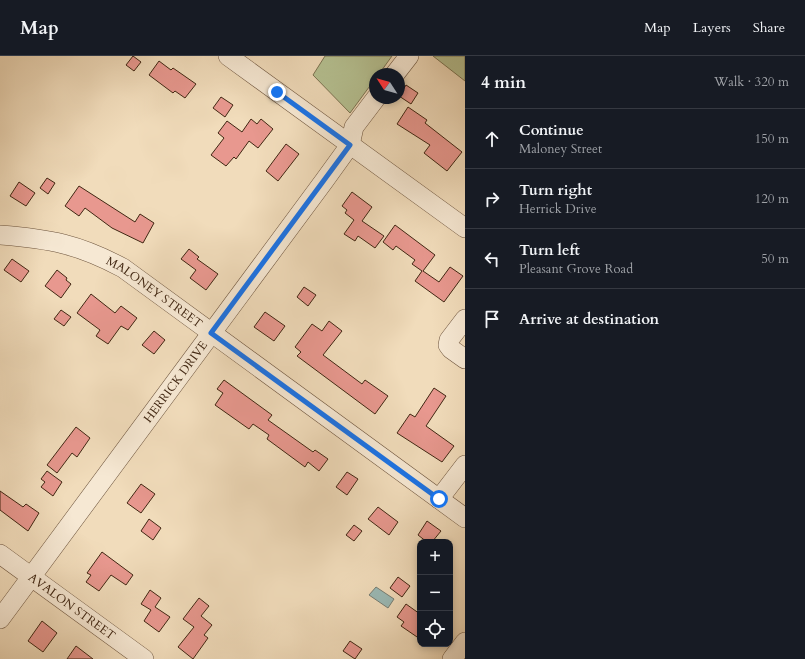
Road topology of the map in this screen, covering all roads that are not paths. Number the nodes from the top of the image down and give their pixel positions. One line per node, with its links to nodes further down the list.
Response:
1 (228, 56): 5 (street)
2 (409, 56): 3 (street)
3 (400, 68)
4 (371, 104): 5 (street)
5 (350, 145): 6 (street); 9 (street, HERRICK DRIVE)
6 (465, 228)
7 (0, 235): 9 (street, MALONEY STREET)
8 (465, 319): 10 (street)
9 (211, 333): 12 (street, MALONEY STREET); 15 (street, HERRICK DRIVE)
10 (465, 359)
11 (465, 465): 12 (street)
12 (439, 499): 13 (street, MALONEY STREET)
13 (465, 518)
14 (0, 554): 15 (street, AVALON STREET)
15 (31, 577): 16 (street, HERRICK DRIVE); 18 (street, AVALON STREET)
16 (0, 619)
17 (465, 642): 19 (street)
18 (144, 659)
19 (452, 659)

